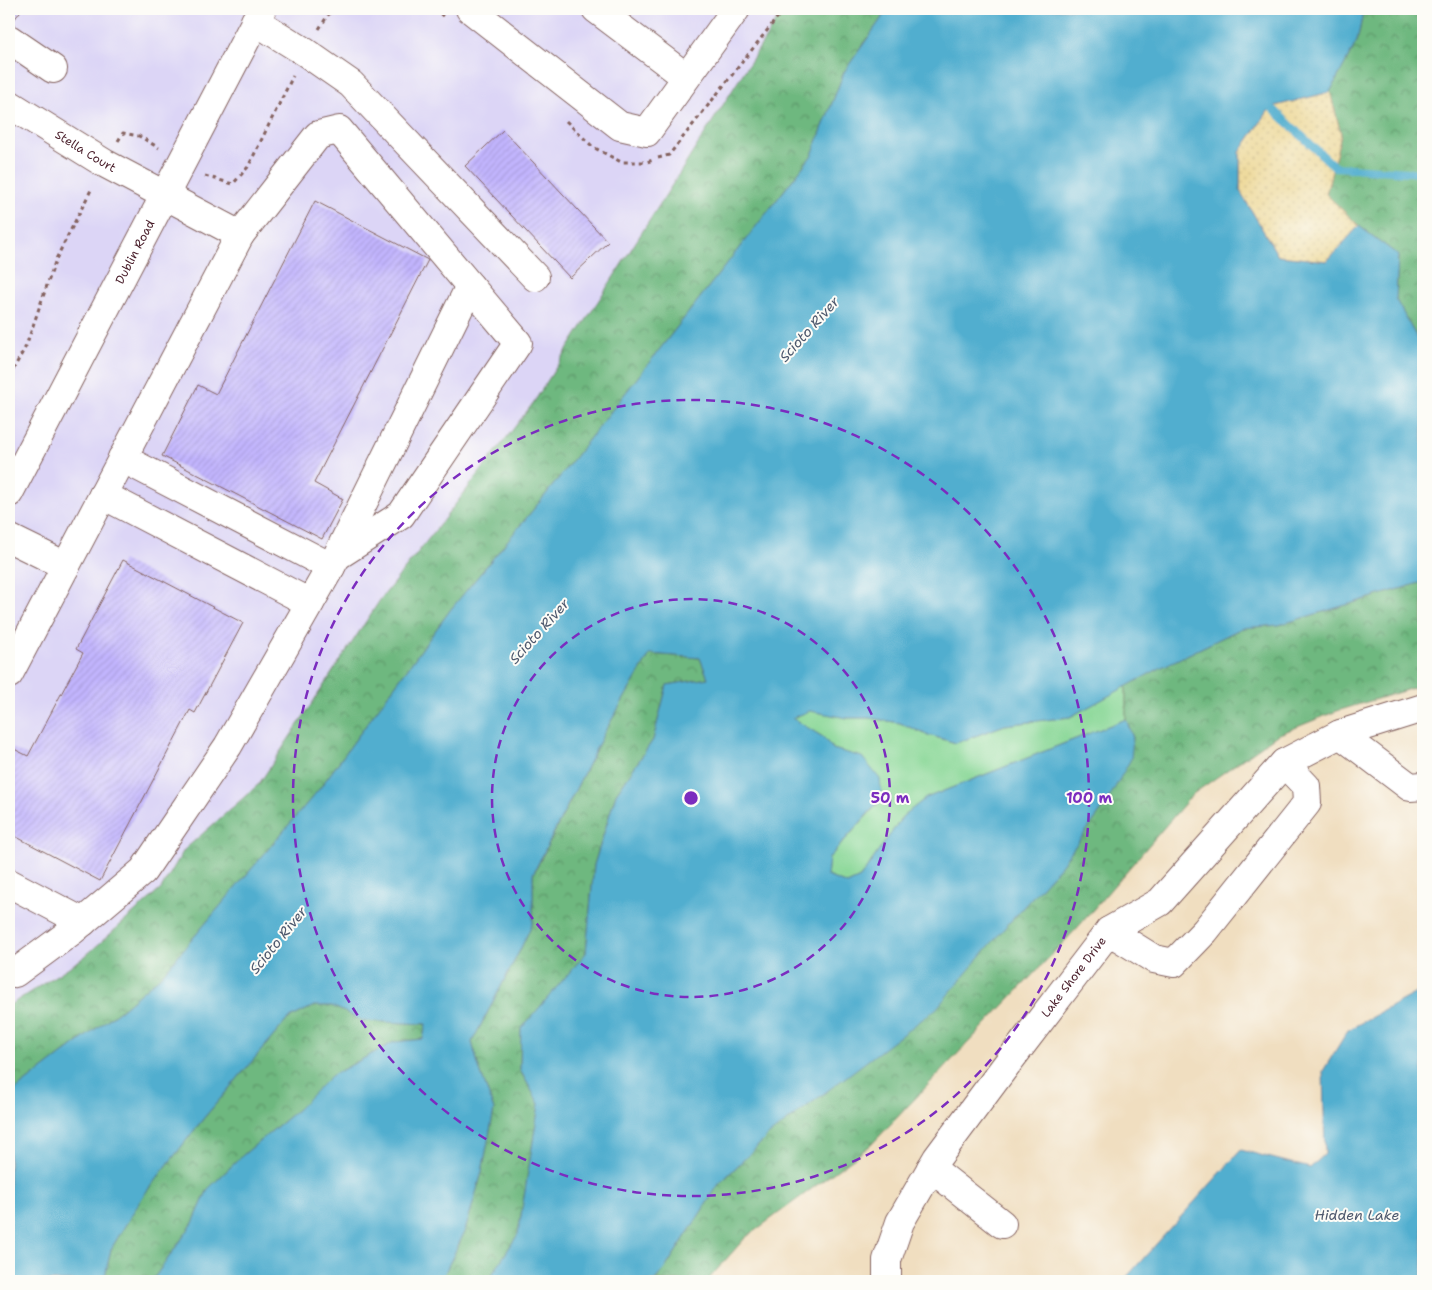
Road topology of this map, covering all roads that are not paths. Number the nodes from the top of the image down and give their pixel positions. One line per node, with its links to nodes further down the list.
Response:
1 (470, 9): 7 (street)
2 (596, 9): 7 (street)
3 (725, 13): 7 (street)
4 (258, 15): 9 (street, Dublin Road); 11 (street)
5 (9, 39): 6 (street)
6 (53, 69)
7 (686, 78)
8 (9, 104): 9 (street, Stella Court)
9 (165, 195): 10 (street, Stella Court); 14 (street, Dublin Road)
10 (240, 235): 12 (street); 13 (street)
11 (535, 277)
12 (470, 286): 17 (street); 17 (street)
13 (122, 458): 15 (street); 17 (street)
14 (9, 493)
15 (103, 495): 18 (street); 19 (street)
16 (9, 538): 18 (street)
17 (334, 562): 19 (street)
18 (66, 566): 20 (street)
19 (310, 603): 26 (street)
20 (9, 674)
21 (1423, 708): 22 (street, Lake Shore Drive)
22 (1340, 734): 23 (street, Lake Shore Drive); 24 (street)
23 (1284, 763): 27 (street, Lake Shore Drive); 27 (street)
24 (1423, 786)
25 (9, 883): 26 (street)
26 (83, 922): 28 (street)
27 (1109, 931): 29 (street, Lake Shore Drive)
28 (9, 970)
29 (931, 1168): 30 (street); 31 (street, Lake Shore Drive)
30 (1002, 1224)
31 (887, 1281)

